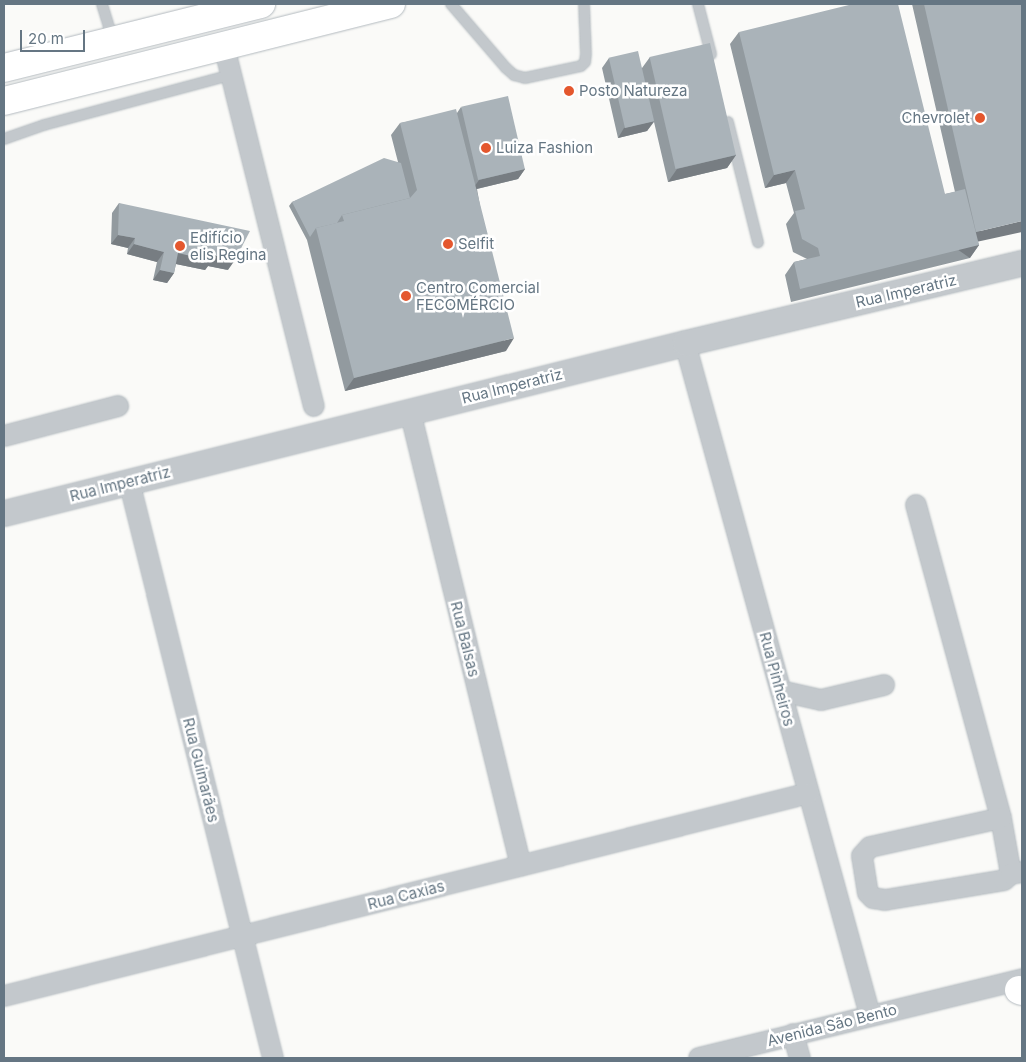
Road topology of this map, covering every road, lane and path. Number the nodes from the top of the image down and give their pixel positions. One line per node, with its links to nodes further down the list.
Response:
1 (102, 4): 8 (lane)
2 (261, 4): 7 (main road)
3 (391, 4): 9 (main road)
4 (451, 4): 5 (lane)
5 (584, 4)
6 (698, 4): 10 (lane)
7 (233, 7): 8 (main road)
8 (113, 41): 11 (main road)
9 (224, 46): 12 (street); 13 (main road)
10 (712, 61)
11 (4, 68)
12 (232, 75): 15 (lane); 20 (street)
13 (4, 101)
14 (725, 108): 16 (lane)
15 (4, 139)
16 (758, 242)
17 (1022, 263): 18 (street, Rua Imperatriz)
18 (685, 343): 21 (street, Rua Imperatriz); 27 (street, Rua Pinheiros)
19 (118, 406): 22 (street)
20 (314, 406)
21 (410, 412): 23 (street, Rua Imperatriz); 30 (street, Rua Balsas)
22 (4, 436)
23 (129, 482): 25 (street, Rua Imperatriz); 34 (street, Rua Guimarães)
24 (916, 505): 29 (street)
25 (4, 513)
26 (884, 685): 27 (street)
27 (781, 691): 28 (street, Rua Pinheiros)
28 (809, 793): 30 (street, Rua Caxias); 33 (street, Rua Pinheiros)
29 (1001, 818): 31 (street); 32 (street)
30 (521, 866): 34 (street, Rua Caxias)
31 (1017, 873): 32 (street)
32 (865, 879): 33 (street)
33 (834, 886): 37 (street, Rua Pinheiros)
34 (242, 936): 36 (street, Rua Caxias); 39 (street, Rua Guimarães)
35 (1022, 987): 37 (street, Avenida São Bento)
36 (4, 996)
37 (870, 1015): 38 (street, Avenida São Bento)
38 (793, 1034): 40 (street, Avenida São Bento); 41 (street)
39 (273, 1058)
40 (699, 1058)
41 (800, 1058)

